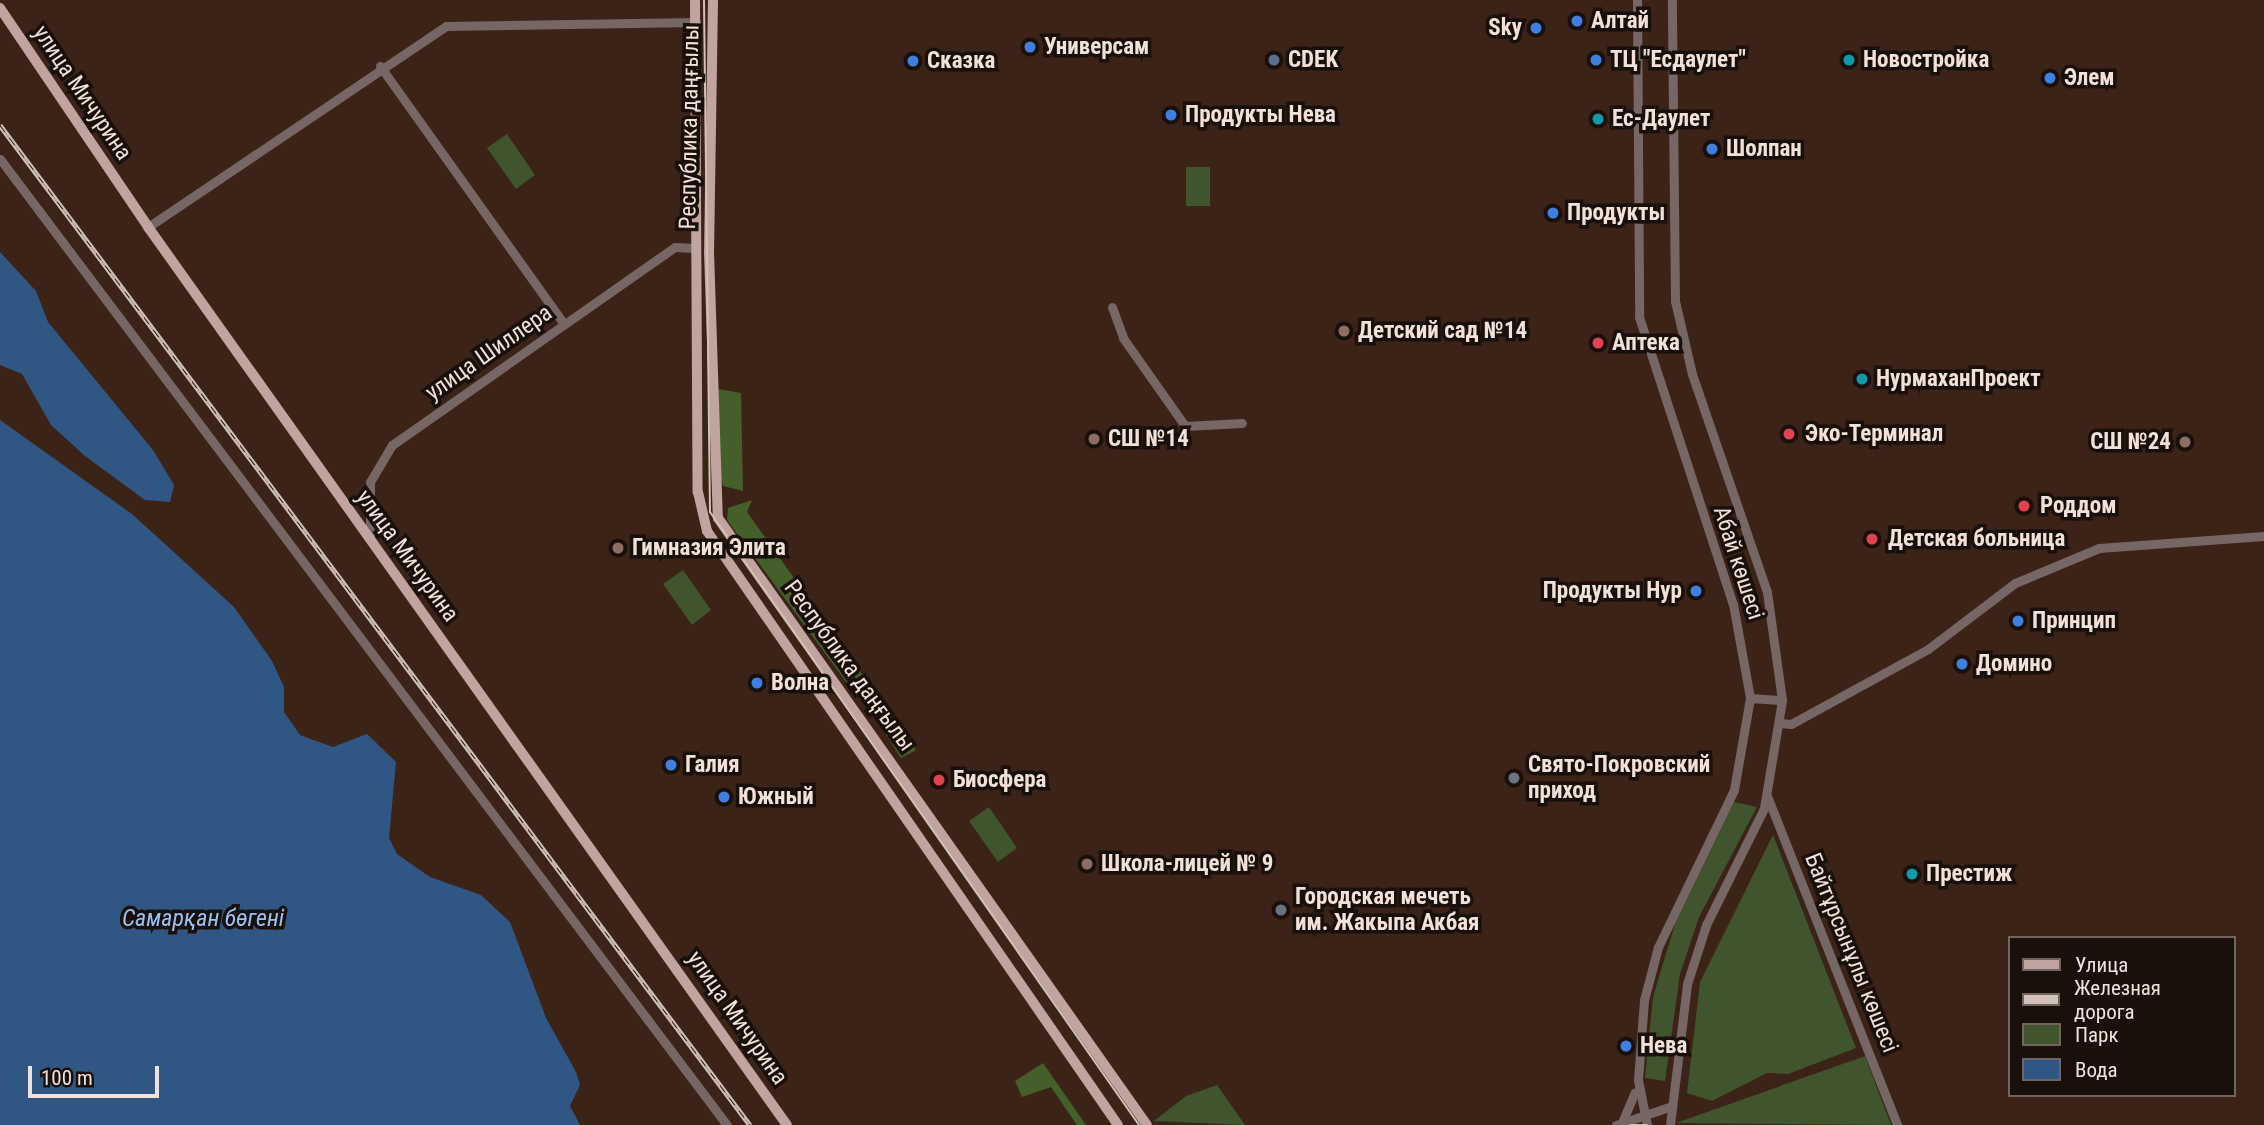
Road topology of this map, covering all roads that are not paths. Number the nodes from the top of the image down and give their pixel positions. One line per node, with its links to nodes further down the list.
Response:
1 (695, 0): 2 (main road); 7 (main road, Республика даңғылы)
2 (713, 0): 3 (main road); 27 (main road, Республика даңғылы)
3 (720, 0)
4 (1637, 0): 17 (street, Абай көшесі)
5 (1672, 0): 18 (street, Абай көшесі)
6 (0, 8): 10 (main road, улица Мичурина)
7 (696, 22): 8 (street); 11 (main road, Республика даңғылы)
8 (380, 66): 10 (street); 13 (street)
9 (0, 159): 24 (street)
10 (148, 227): 16 (main road, улица Мичурина)
11 (696, 248): 13 (street, улица Шиллера); 26 (main road, Республика даңғылы)
12 (1112, 307): 14 (street)
13 (564, 324): 16 (street, улица Шиллера)
14 (1242, 422)
15 (2264, 536): 19 (street)
16 (370, 540): 25 (main road, улица Мичурина)
17 (1749, 698): 18 (street); 21 (street, Абай көшесі)
18 (1782, 700): 19 (street, Абай көшесі)
19 (1780, 723): 20 (street, Абай көшесі)
20 (1767, 796): 22 (street, Абай көшесі); 32 (street, Байтұрсынұлы көшесі)
21 (1638, 1080): 23 (street, Абай көшесі); 28 (street)
22 (1669, 1107): 23 (street); 31 (street, Абай көшесі)
23 (1642, 1115): 28 (street); 29 (street); 30 (street, Абай көшесі)
24 (727, 1125)
25 (787, 1125)
26 (1118, 1125)
27 (1147, 1125)
28 (1617, 1125)
29 (1637, 1125)
30 (1647, 1125)
31 (1670, 1125)
32 (1897, 1125)

